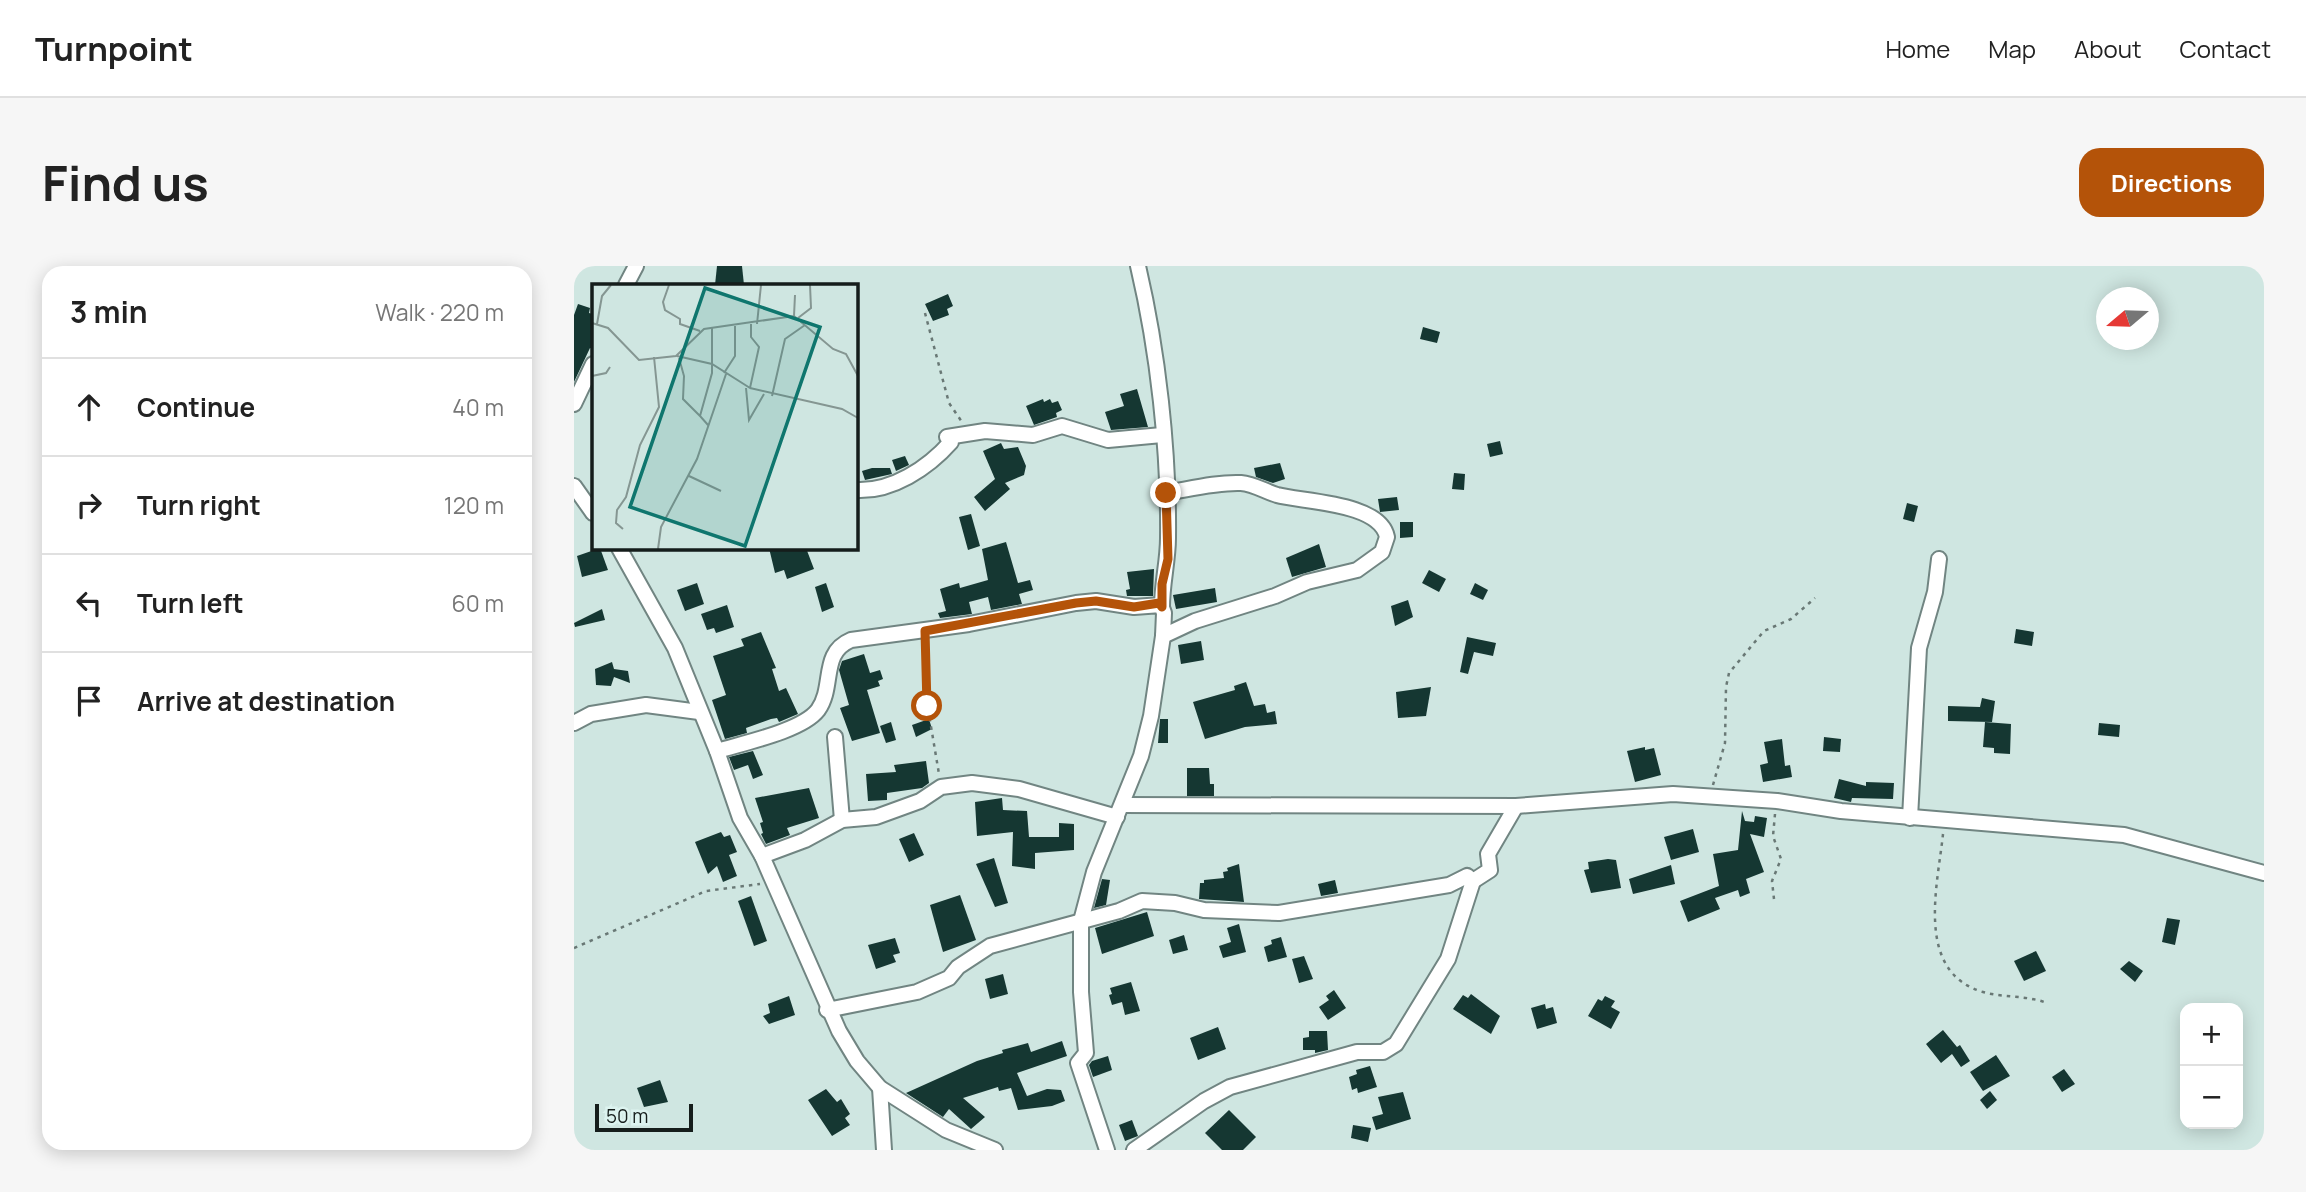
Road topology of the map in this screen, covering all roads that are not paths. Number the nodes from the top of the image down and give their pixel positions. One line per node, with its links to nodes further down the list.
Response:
1 (636, 266): 3 (street)
2 (1138, 266): 6 (street)
3 (627, 284)
4 (592, 371): 5 (street)
5 (574, 404)
6 (1162, 435): 8 (street); 9 (street)
7 (574, 486): 10 (street)
8 (858, 490)
9 (1166, 493): 13 (street); 14 (street)
10 (592, 512)
11 (620, 550): 15 (street)
12 (1939, 559): 21 (street)
13 (1162, 607): 14 (street); 18 (street)
14 (1163, 636): 20 (street)
15 (699, 712): 16 (street); 18 (street)
16 (574, 723)
17 (835, 737): 22 (street)
18 (717, 751): 23 (street)
19 (1516, 806): 20 (street); 21 (street); 25 (street)
20 (1120, 811): 22 (street); 26 (street)
21 (1910, 818): 24 (street)
22 (842, 820): 23 (street)
23 (762, 856): 27 (street)
24 (2264, 873)
25 (1473, 881): 26 (street); 32 (street)
26 (1082, 921): 27 (street); 31 (street)
27 (827, 1010): 28 (street)
28 (880, 1088): 29 (street); 30 (street)
29 (884, 1150)
30 (995, 1150)
31 (1107, 1150)
32 (1134, 1150)

